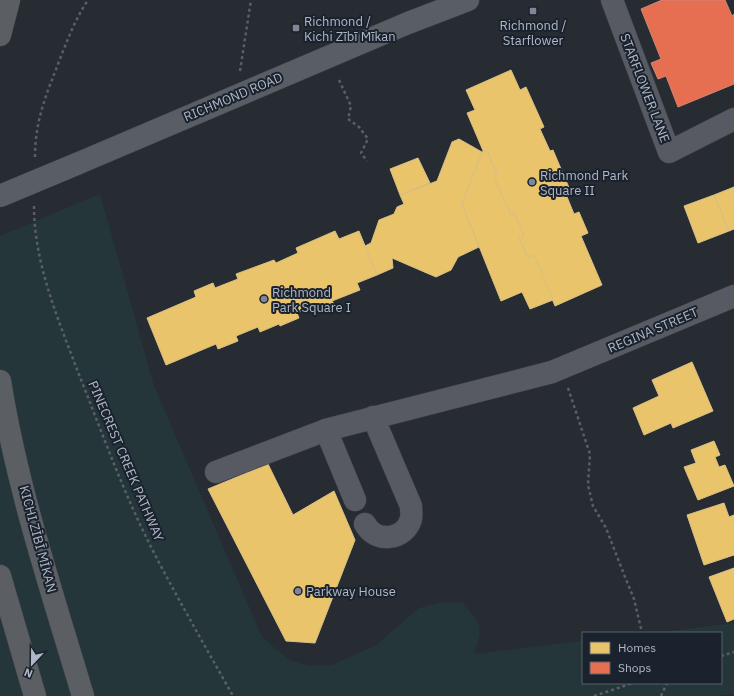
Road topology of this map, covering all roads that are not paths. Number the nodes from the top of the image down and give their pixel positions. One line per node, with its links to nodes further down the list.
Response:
1 (9, 0): 4 (highway)
2 (468, 0): 6 (main road, RICHMOND ROAD, bridge)
3 (612, 0): 5 (street, STARFLOWER LANE)
4 (0, 35)
5 (734, 119)
6 (0, 196)
7 (732, 300): 9 (street, REGINA STREET)
8 (0, 381): 16 (highway, KICHI ZĪBĪ MĪKAN)
9 (373, 417): 10 (street, REGINA STREET); 13 (street)
10 (326, 430): 11 (street, REGINA STREET); 12 (street)
11 (216, 472)
12 (355, 500)
13 (365, 524)
14 (0, 576): 15 (highway)
15 (35, 696)
16 (83, 696)

